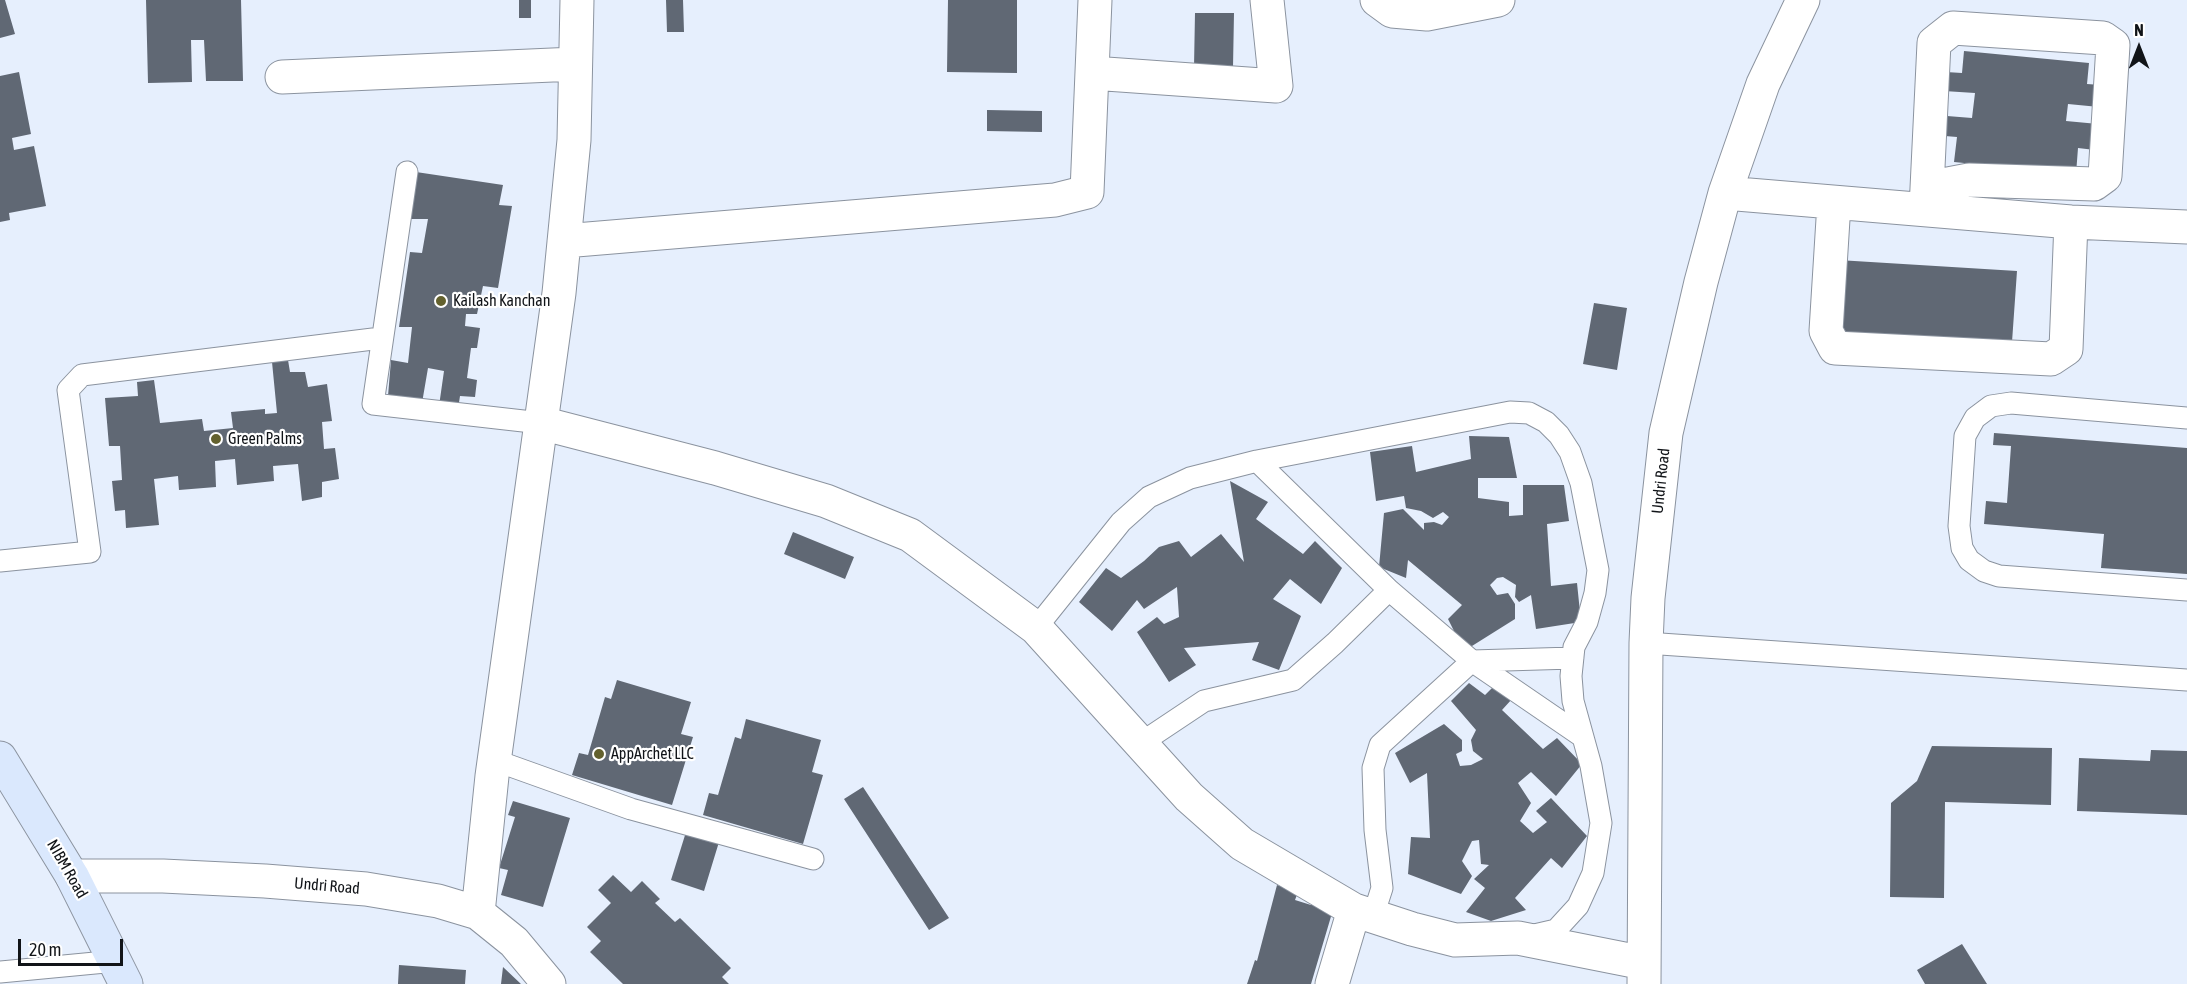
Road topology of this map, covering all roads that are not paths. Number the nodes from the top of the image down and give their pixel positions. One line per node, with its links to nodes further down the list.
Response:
1 (576, 0): 7 (street)
2 (1095, 0): 8 (street)
3 (1268, 0): 8 (street)
4 (1377, 0): 5 (street)
5 (1498, 0)
6 (1803, 0): 11 (street, Undri Road)
7 (576, 64): 9 (street); 16 (street)
8 (1092, 73): 16 (street)
9 (282, 77)
10 (407, 172): 17 (lane)
11 (1725, 193): 13 (street); 25 (street, Undri Road)
12 (1926, 199): 12 (street); 13 (street); 14 (street)
13 (1834, 203): 14 (street)
14 (2071, 222): 15 (street)
15 (2187, 227)
16 (564, 241): 19 (street)
17 (381, 338): 19 (lane); 21 (lane)
18 (2187, 418): 23 (lane)
19 (541, 423): 24 (street); 32 (street)
20 (1257, 461): 22 (lane); 24 (lane); 26 (lane)
21 (0, 561)
22 (1389, 590): 27 (lane); 30 (lane)
23 (2187, 590)
24 (1036, 628): 30 (street)
25 (1646, 643): 28 (lane); 40 (street, Undri Road)
26 (1573, 658): 27 (lane); 29 (lane)
27 (1472, 661): 29 (lane); 36 (lane)
28 (2187, 680)
29 (1583, 737): 37 (lane)
30 (1141, 743): 36 (street)
31 (0, 758): 34 (main road, NIBM Road)
32 (494, 760): 33 (lane); 35 (street)
33 (813, 860)
34 (72, 876): 35 (street, Undri Road); 39 (main road, NIBM Road)
35 (478, 913): 41 (street, Undri Road)
36 (1363, 913): 37 (street); 42 (street)
37 (1518, 938): 40 (street)
38 (0, 972): 39 (lane)
39 (121, 973)
40 (1644, 973)
41 (549, 984)
42 (1332, 984)

